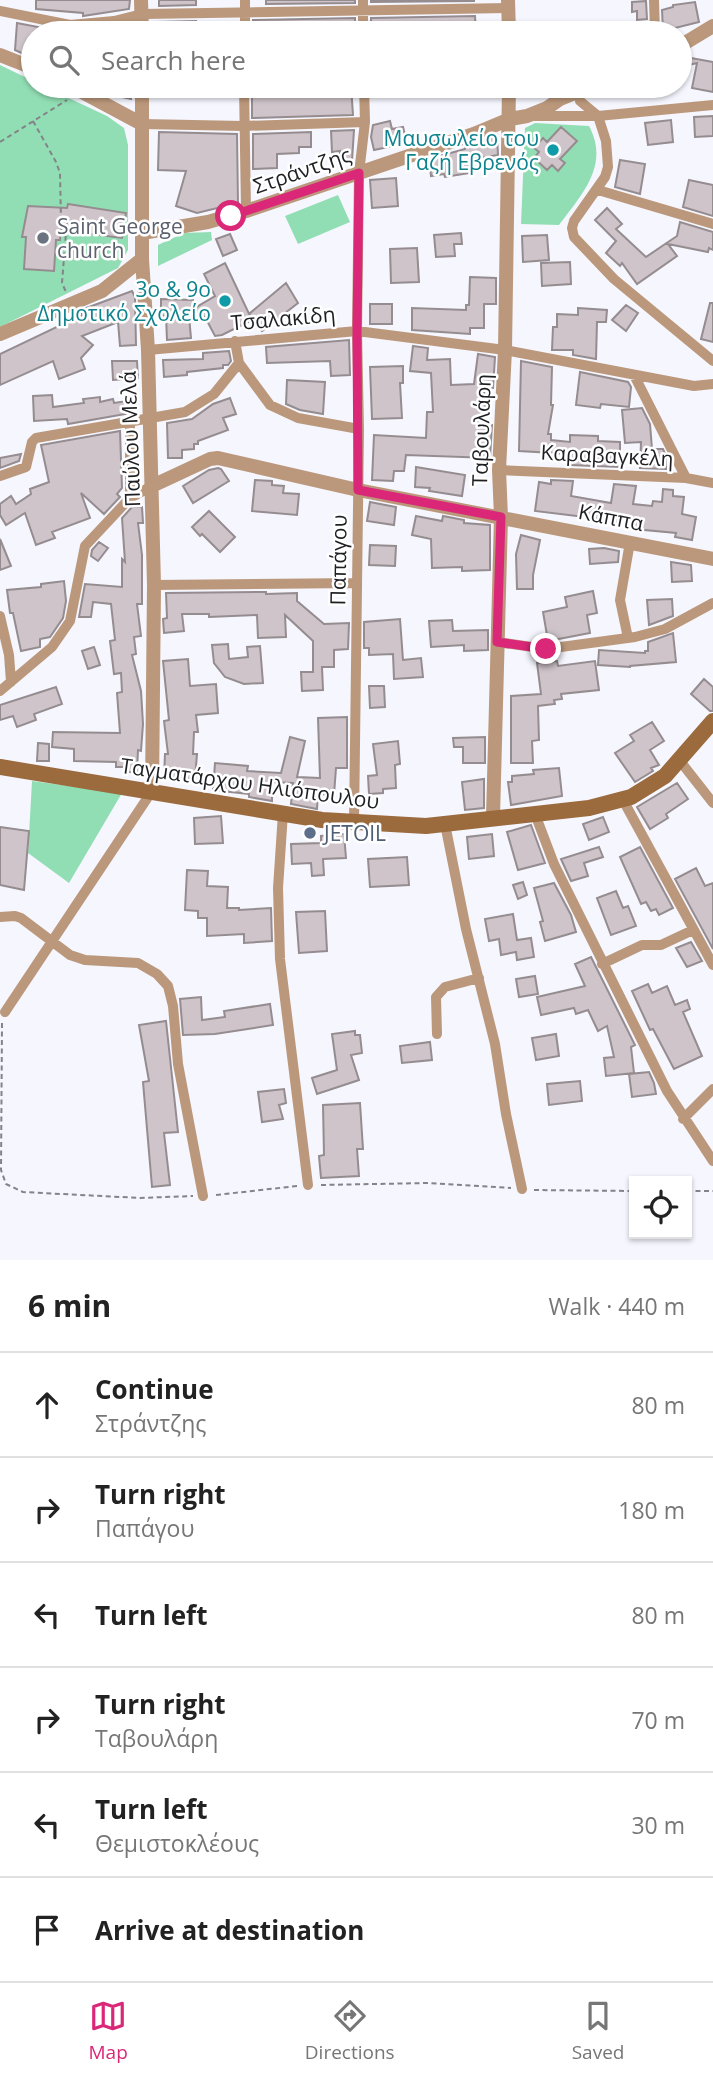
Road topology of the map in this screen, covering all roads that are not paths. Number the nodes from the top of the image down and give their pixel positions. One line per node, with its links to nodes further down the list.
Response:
1 (245, 0): 7 (street)
2 (654, 0): 11 (street)
3 (508, 4): 4 (street)
4 (363, 5): 7 (street)
5 (142, 7): 7 (street); 9 (street)
6 (0, 11): 8 (street)
7 (246, 13): 10 (street)
8 (54, 21)
9 (114, 21)
10 (246, 21)
11 (655, 21)
12 (713, 26): 13 (street)
13 (692, 39)
14 (0, 55): 15 (street)
15 (21, 63)
16 (94, 98): 31 (street)
17 (142, 98): 31 (street, Παύλου Μελά)
18 (244, 98): 32 (street)
19 (364, 98): 30 (street, Παπάγου)
20 (509, 98): 29 (street, Ταβουλάρη)
21 (564, 98): 25 (street, Στράντζης)
22 (586, 98): 23 (street, Στράντζης)
23 (580, 102): 25 (street, Στράντζης); 27 (street)
24 (713, 105): 27 (street)
25 (552, 106): 26 (street, Στράντζης); 28 (street)
26 (527, 116): 28 (street); 29 (street, Στράντζης)
27 (598, 116): 28 (street); 34 (street)
28 (578, 117)
29 (510, 119): 33 (street, Στράντζης); 43 (street, Ταβουλάρη)
30 (365, 122): 32 (street); 33 (street, Παπάγου)
31 (142, 124): 32 (street); 37 (street, Παύλου Μελά)
32 (243, 126): 35 (street)
33 (359, 173): 35 (street, Στράντζης); 39 (street, Παπάγου)
34 (598, 190): 36 (street); 44 (street)
35 (246, 211): 37 (street, Στράντζης)
36 (713, 223)
37 (142, 233): 38 (street, Παύλου Μελά)
38 (142, 259): 40 (street); 42 (street, Παύλου Μελά)
39 (357, 331): 41 (street, Τσαλακίδη); 43 (street, Τσαλακίδη); 50 (street, Παπάγου)
40 (0, 334)
41 (235, 341): 42 (street, Τσαλακίδη); 45 (street)
42 (148, 350): 48 (street, Παύλου Μελά)
43 (505, 350): 46 (street, Τσαλακίδη); 51 (street, Ταβουλάρη)
44 (713, 361)
45 (239, 363): 48 (street); 50 (street)
46 (634, 375): 47 (street, Τσαλακίδη); 53 (street)
47 (713, 384)
48 (150, 418): 49 (street); 55 (street, Παύλου Μελά)
49 (130, 423): 52 (street); 57 (street)
50 (359, 429): 56 (street, Παπάγου)
51 (499, 470): 53 (street, Καραβαγκέλη); 58 (street, Ταβουλάρη)
52 (0, 476)
53 (686, 478): 54 (street, Καραβαγκέλη)
54 (713, 484)
55 (152, 486): 56 (street, Κάππα); 57 (street); 62 (street, Παύλου Μελά)
56 (358, 490): 58 (street, Κάππα); 61 (street, Παπάγου)
57 (130, 498): 67 (street)
58 (501, 517): 59 (street, Κάππα); 66 (street, Ταβουλάρη)
59 (630, 542): 60 (street, Κάππα); 65 (street)
60 (713, 559)
61 (356, 583): 62 (street); 78 (street, Παπάγου)
62 (154, 585): 72 (street, Παύλου Μελά)
63 (713, 603): 65 (street)
64 (0, 616): 67 (street)
65 (628, 638): 66 (street)
66 (497, 642): 77 (street, Ταβουλάρη)
67 (11, 682): 68 (street)
68 (0, 691)
69 (713, 721): 70 (main road, Ταγματάρχου Ηλιόπουλου)
70 (680, 761): 73 (main road, Ταγματάρχου Ηλιόπουλου); 74 (street)
71 (0, 767): 72 (main road, Ταγματάρχου Ηλιόπουλου)
72 (152, 791): 75 (main road, Ταγματάρχου Ηλιόπουλου); 82 (street)
73 (623, 800): 76 (main road, Ταγματάρχου Ηλιόπουλου); 81 (street)
74 (713, 803)
75 (283, 813): 78 (main road, Ταγματάρχου Ηλιόπουλου); 91 (street)
76 (535, 814): 77 (main road, Ταγματάρχου Ηλιόπουλου); 83 (street)
77 (493, 817): 79 (main road, Ταγματάρχου Ηλιόπουλου)
78 (354, 823): 79 (main road, Ταγματάρχου Ηλιόπουλου)
79 (445, 824): 85 (street)
80 (0, 917): 82 (street)
81 (693, 930): 83 (street); 84 (street)
82 (52, 940): 86 (street); 93 (street)
83 (602, 964): 89 (street)
84 (713, 965)
85 (479, 978): 87 (street); 92 (street)
86 (5, 1012)
87 (437, 1034)
88 (713, 1089): 89 (street)
89 (683, 1119): 90 (street)
90 (713, 1161)
91 (308, 1185)
92 (522, 1189)
93 (203, 1196)

